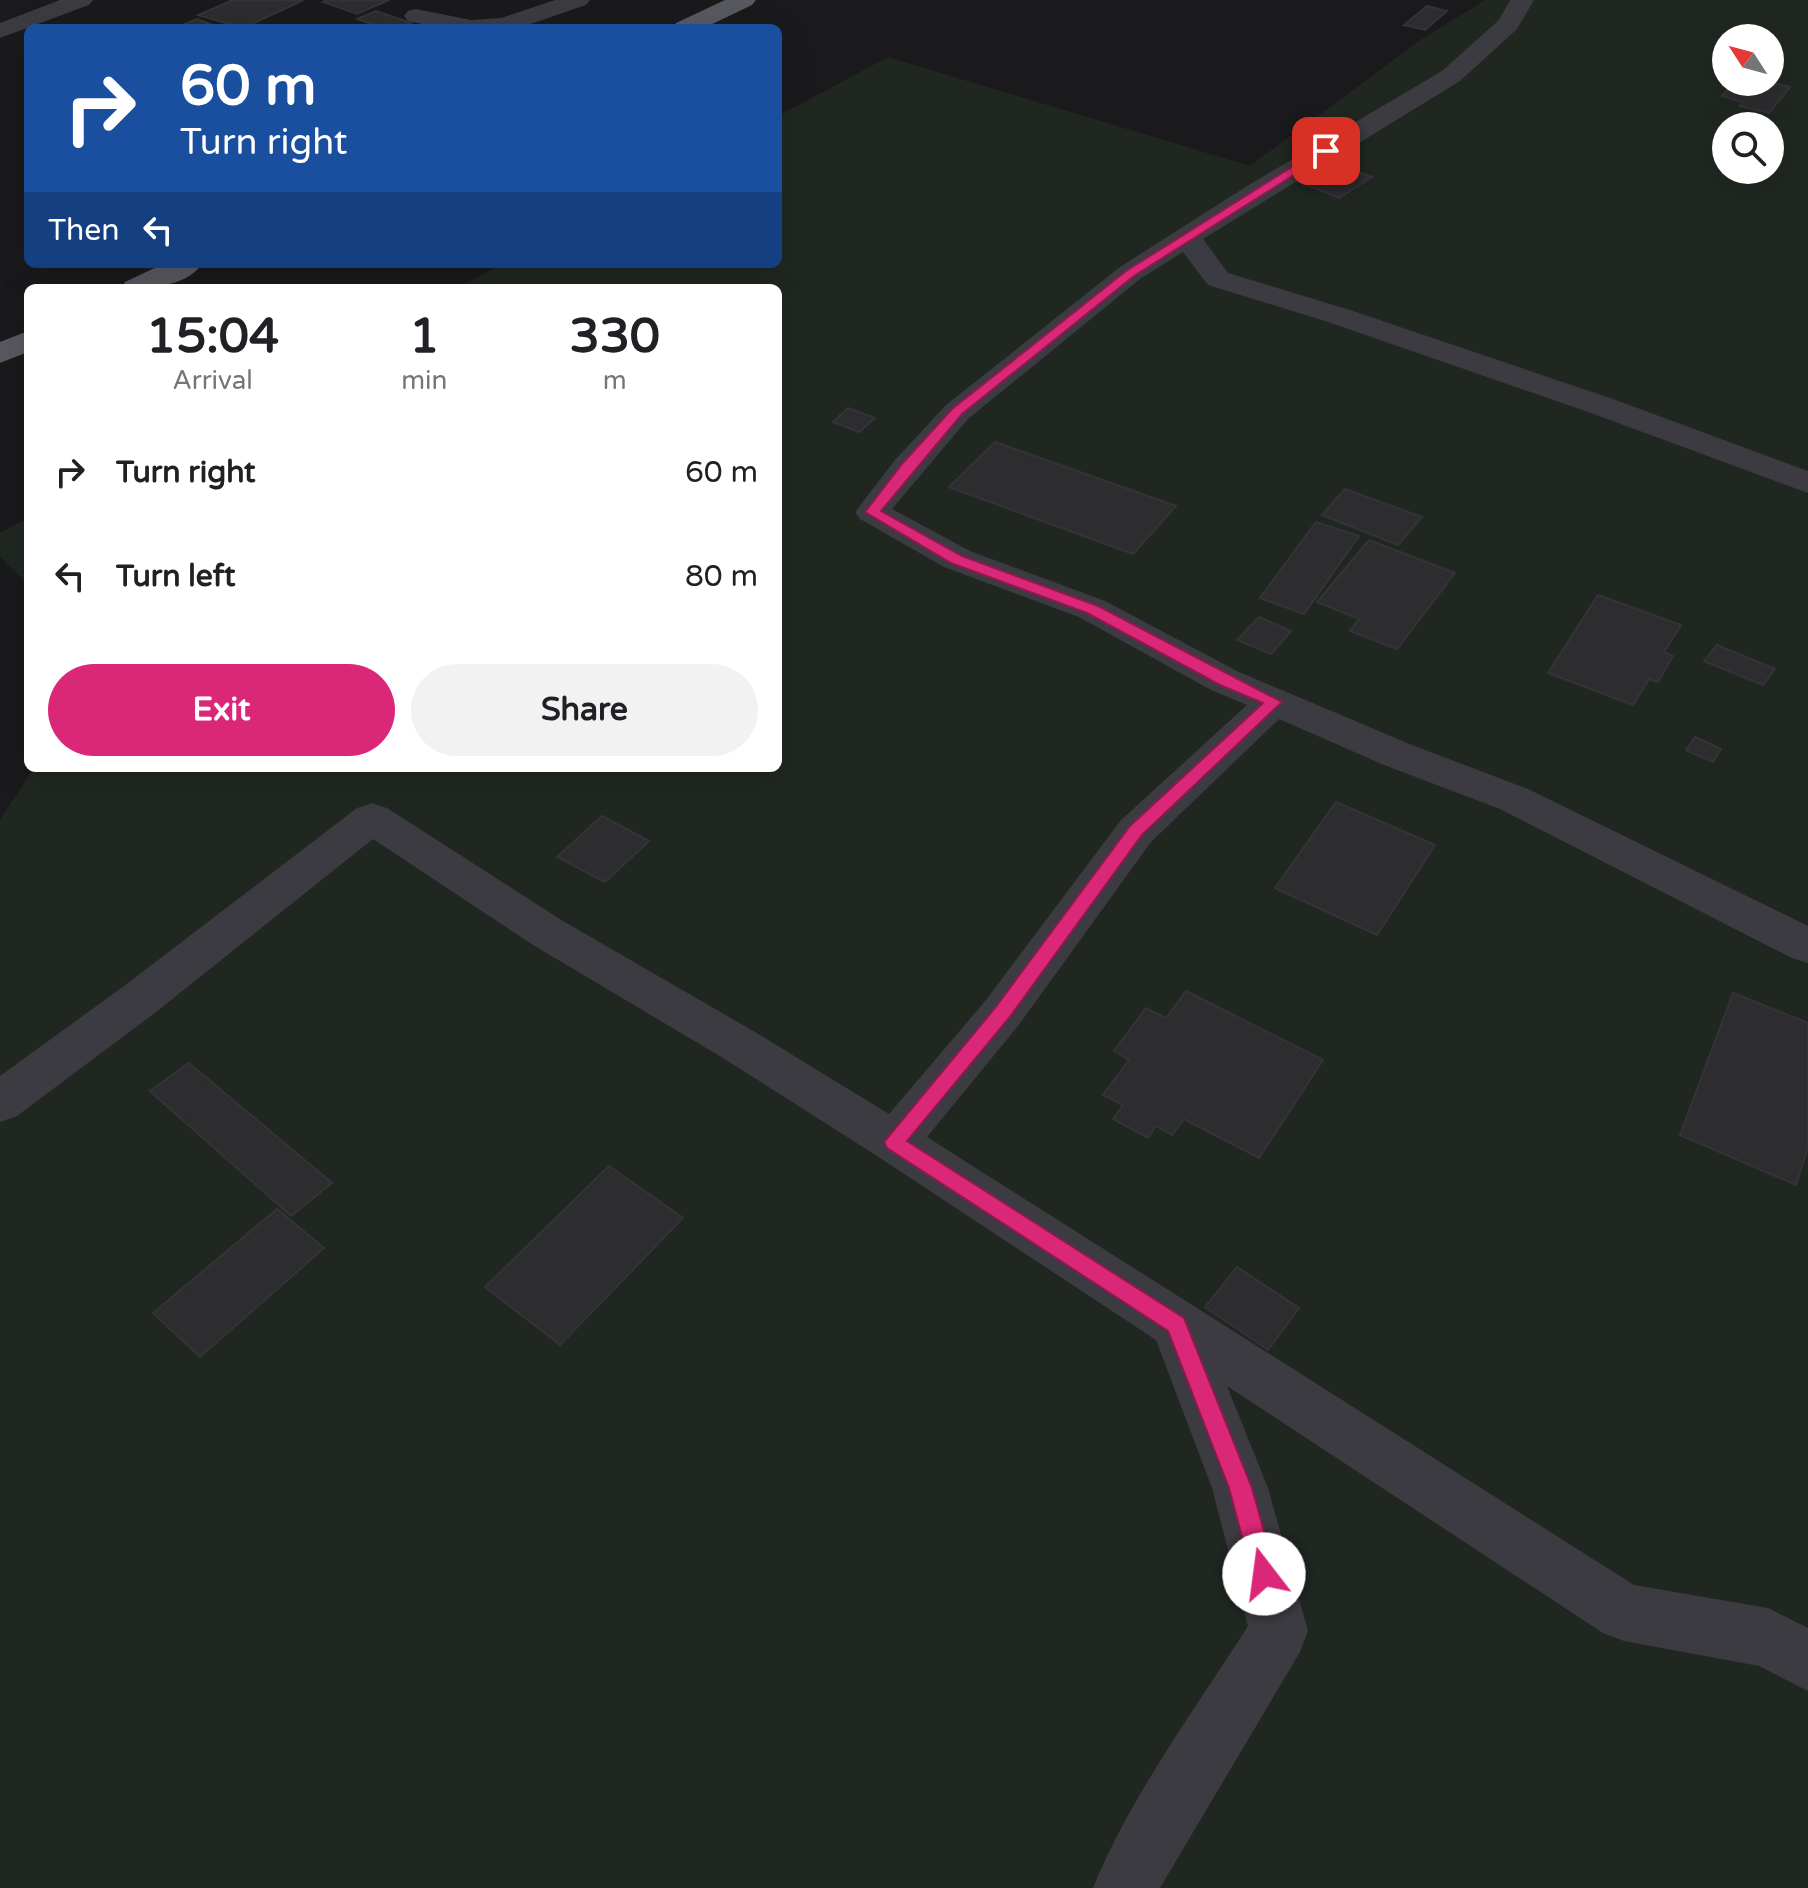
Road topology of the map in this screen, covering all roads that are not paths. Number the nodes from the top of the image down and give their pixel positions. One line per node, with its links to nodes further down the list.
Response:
1 (81, 0): 9 (street)
2 (578, 0): 7 (street)
3 (744, 0): 8 (main road)
4 (1522, 0): 10 (street)
5 (416, 16): 6 (street)
6 (456, 24)
7 (507, 24)
8 (693, 24)
9 (0, 31)
10 (1187, 238): 15 (street); 16 (street)
11 (178, 268): 12 (main road)
12 (144, 284)
13 (24, 342): 14 (main road)
14 (0, 354)
15 (1808, 483)
16 (1274, 702): 17 (street); 19 (street)
17 (1808, 946)
18 (0, 1102): 19 (street)
19 (894, 1142): 20 (street)
20 (1177, 1325): 21 (street); 22 (street)
21 (1808, 1661)
22 (1125, 1888)

